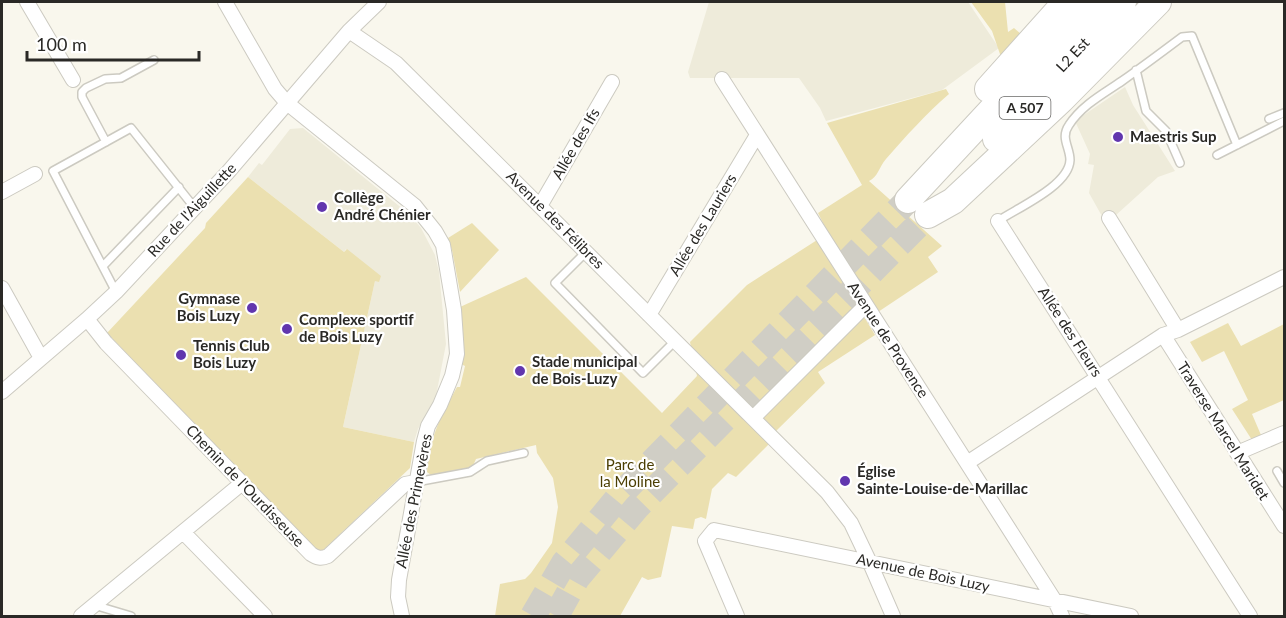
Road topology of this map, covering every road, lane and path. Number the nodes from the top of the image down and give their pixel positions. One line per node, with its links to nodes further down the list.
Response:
1 (27, 2): 13 (street)
2 (225, 2): 15 (street, Allée des Primevères)
3 (380, 2): 8 (street, Rue de l'Aiguillette)
4 (1066, 2): 29 (highway)
5 (1092, 2): 29 (highway, L2 Est / A 507)
6 (1123, 2): 29 (highway, L2 Est / A 507)
7 (1158, 2): 29 (highway)
8 (369, 7): 9 (street, Rue de l'Aiguillette)
9 (349, 31): 15 (street, Rue de l'Aiguillette); 27 (street, Avenue des Félibres)
10 (154, 60): 20 (lane)
11 (1136, 70): 21 (lane); 23 (lane); 31 (lane, Allée des Fleurs)
12 (722, 79): 19 (street, Avenue de Provence)
13 (73, 80)
14 (612, 82): 27 (street, Allée des Ifs)
15 (287, 103): 28 (street, Rue de l'Aiguillette); 52 (street, Allée des Primevères)
16 (1284, 113): 17 (lane)
17 (1269, 119)
18 (1284, 121): 21 (lane)
19 (757, 135): 37 (street, Avenue de Provence); 38 (street, Allée des Lauriers)
20 (106, 142): 25 (lane); 33 (lane)
21 (1237, 145): 22 (lane)
22 (1217, 155)
23 (1180, 163)
24 (35, 174): 26 (street)
25 (179, 187): 28 (lane); 33 (lane)
26 (2, 192)
27 (540, 206): 32 (street, Avenue des Félibres)
28 (195, 207): 36 (street, Rue de l'Aiguillette)
29 (918, 208)
30 (1109, 218): 40 (street)
31 (998, 220): 44 (street, Allée des Fleurs)
32 (586, 252): 38 (street, Avenue des Félibres); 42 (lane)
33 (103, 267): 36 (lane)
34 (1284, 277): 40 (street)
35 (2, 288): 43 (street)
36 (116, 291): 39 (street, Rue de l'Aiguillette)
37 (866, 305): 46 (street); 50 (street, Avenue de Provence)
38 (649, 315): 42 (street, Avenue des Félibres)
39 (87, 319): 43 (street, Rue de l'Aiguillette); 54 (street, Chemin de l'Ourdisseuse)
40 (1178, 330): 41 (street)
41 (1163, 335): 44 (street); 49 (street, Traverse Marcel Maridet)
42 (675, 341): 46 (street, Avenue des Félibres)
43 (41, 358): 45 (street, Rue de l'Aiguillette)
44 (1099, 378): 50 (street); 68 (street, Allée des Fleurs)
45 (2, 392)
46 (753, 418): 57 (street, Avenue des Félibres)
47 (1284, 433): 49 (street)
48 (524, 453): 52 (lane)
49 (1237, 453): 55 (street, Traverse Marcel Maridet)
50 (967, 463): 58 (street, Avenue de Provence)
51 (1277, 471): 53 (lane)
52 (416, 482): 54 (street, Chemin de l'Ourdisseuse); 63 (street, Allée des Primevères)
53 (1284, 483)
54 (241, 484): 56 (street)
55 (1284, 526)
56 (183, 532): 59 (street); 62 (street)
57 (870, 563): 58 (street, Avenue de Bois Luzy); 64 (street, Avenue de Bois Luzy); 65 (street, Avenue des Félibres)
58 (1055, 601): 66 (street, Avenue de Provence); 67 (street, Avenue de Bois Luzy)
59 (94, 606): 60 (street); 61 (lane)
60 (81, 616)
61 (131, 616)
62 (265, 616)
63 (402, 616)
64 (737, 616)
65 (893, 616)
66 (1062, 616)
67 (1131, 616)
68 (1250, 616)

